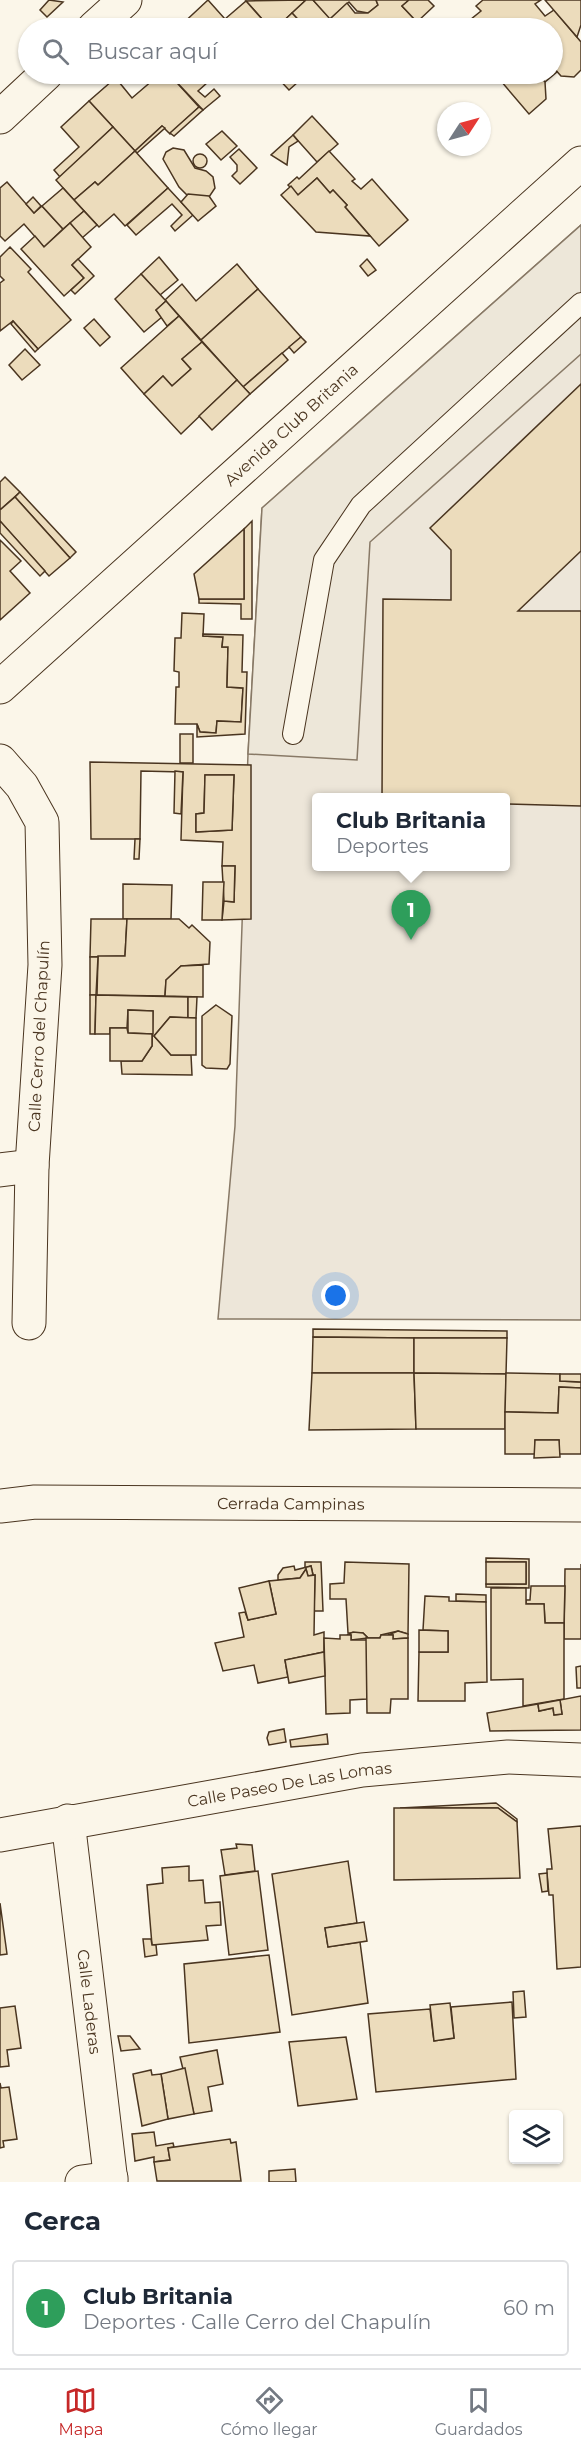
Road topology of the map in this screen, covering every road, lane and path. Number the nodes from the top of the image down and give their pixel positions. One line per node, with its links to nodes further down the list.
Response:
1 (125, 0): 2 (street)
2 (105, 18)
3 (35, 84): 4 (street)
4 (0, 117)
5 (581, 163): 7 (street, Avenida Club Britania)
6 (581, 303): 8 (lane)
7 (0, 687)
8 (293, 735)
9 (0, 761): 10 (street, Calle Cerro del Chapulín)
10 (16, 1168): 11 (street, Calle Cerro del Chapulín)
11 (29, 1323)
12 (581, 1505): 13 (street, Cerrada Campinas)
13 (0, 1506)
14 (581, 1760): 15 (street, Calle Paseo De Las Lomas)
15 (68, 1821): 16 (street, Calle Paseo De Las Lomas); 17 (street, Calle Laderas)
16 (0, 1835)
17 (101, 2181)

